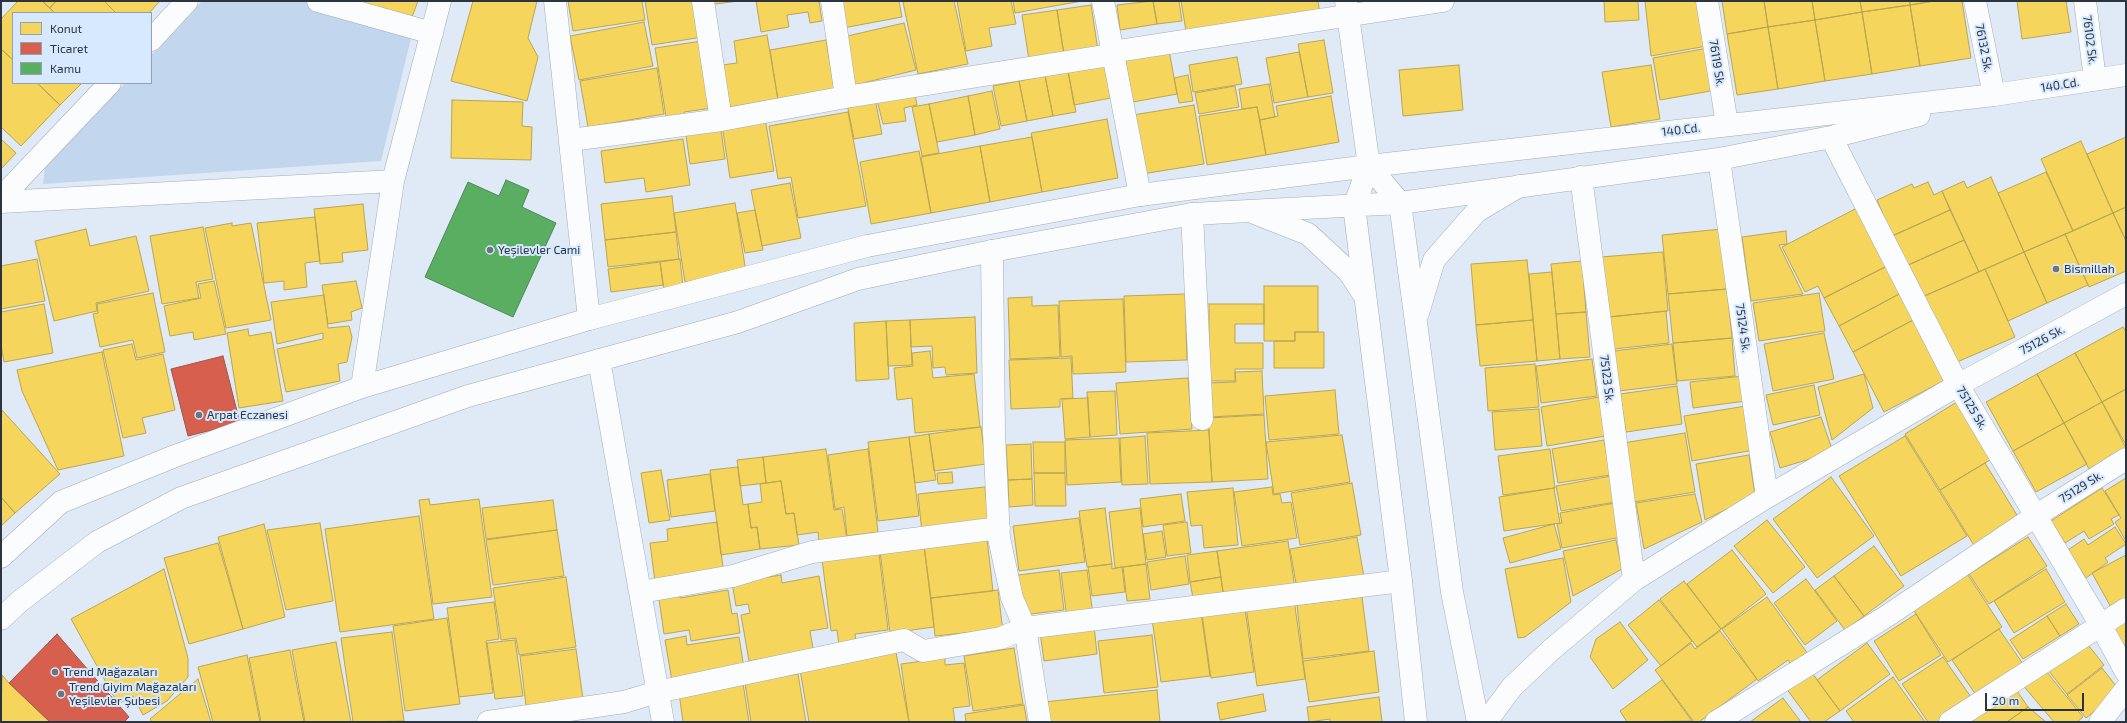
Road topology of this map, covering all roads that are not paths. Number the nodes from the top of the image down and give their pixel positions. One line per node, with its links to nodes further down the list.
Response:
1 (187, 1): 14 (street)
2 (318, 1): 13 (street)
3 (440, 1): 13 (street)
4 (556, 1): 24 (street)
5 (703, 1): 21 (street)
6 (832, 1): 20 (street)
7 (1103, 1): 15 (street)
8 (1443, 1): 12 (street)
9 (1707, 1): 22 (street, 76119 Sk.)
10 (1975, 1): 19 (street, 76132 Sk.)
11 (2085, 1): 17 (street, 76102 Sk.)
12 (1348, 8): 15 (street); 26 (street)
13 (432, 33): 28 (street)
14 (152, 39)
15 (1111, 52): 20 (street); 30 (street)
16 (2126, 75): 17 (street, 140.Cd.)
17 (2096, 80): 19 (street, 140.Cd.)
18 (109, 84): 31 (street)
19 (1994, 96): 22 (street, 140.Cd.); 23 (street, 140.Cd.)
20 (846, 97): 21 (street)
21 (721, 120): 24 (street)
22 (1727, 124): 26 (street, 140.Cd.)
23 (1831, 137): 25 (street, 140.Cd.); 43 (street, 75125 Sk.)
24 (571, 140): 40 (street)
25 (1719, 159): 27 (street, 140.Cd.); 47 (street, 75124 Sk.)
26 (1369, 166): 30 (street, 140.Cd.); 33 (street); 34 (street)
27 (1581, 177): 29 (street, 140.Cd.); 51 (street, 75123 Sk.)
28 (393, 181): 32 (street); 44 (street)
29 (1519, 186): 33 (street, 140.Cd.); 41 (street)
30 (1140, 195): 40 (street, 140.Cd.)
31 (1, 198)
32 (1, 202)
33 (1400, 203): 34 (street, 140.Cd.); 41 (street)
34 (1354, 206): 35 (street, 140.Cd.); 39 (street)
35 (1247, 210): 36 (street, 140.Cd.); 39 (street)
36 (1192, 214): 37 (street, 140.Cd.); 45 (street)
37 (992, 251): 42 (street, 140.Cd.); 49 (street)
38 (2126, 294): 43 (street, 75126 Sk.)
39 (1366, 300): 52 (street)
40 (589, 319): 44 (street, 140.Cd.)
41 (1416, 320): 66 (street)
42 (599, 360): 53 (street); 55 (street, 140.Cd.)
43 (1958, 385): 47 (street, 75126 Sk.); 48 (street, 75125 Sk.)
44 (362, 387): 50 (street, 140.Cd.)
45 (1202, 419)
46 (2126, 459): 48 (street, 75129 Sk.)
47 (1767, 497): 51 (street, 75126 Sk.)
48 (2037, 515): 56 (street, 75125 Sk.); 68 (street, 75129 Sk.)
49 (999, 528): 53 (street); 57 (street)
50 (1, 557)
51 (1634, 580): 67 (street, 75126 Sk.)
52 (1401, 581): 57 (street); 65 (street)
53 (641, 592): 60 (street)
54 (2126, 609): 56 (street)
55 (1, 620)
56 (2100, 624): 58 (street, 75125 Sk.); 69 (street)
57 (1025, 628): 60 (street); 64 (street)
58 (2126, 672)
59 (2126, 689): 70 (street)
60 (657, 692): 61 (street); 63 (street)
61 (536, 719): 62 (street)
62 (488, 722)
63 (663, 722)
64 (1040, 722)
65 (1416, 722)
66 (1478, 722)
67 (1486, 722)
68 (1716, 722)
69 (1950, 722)
70 (2100, 722)

